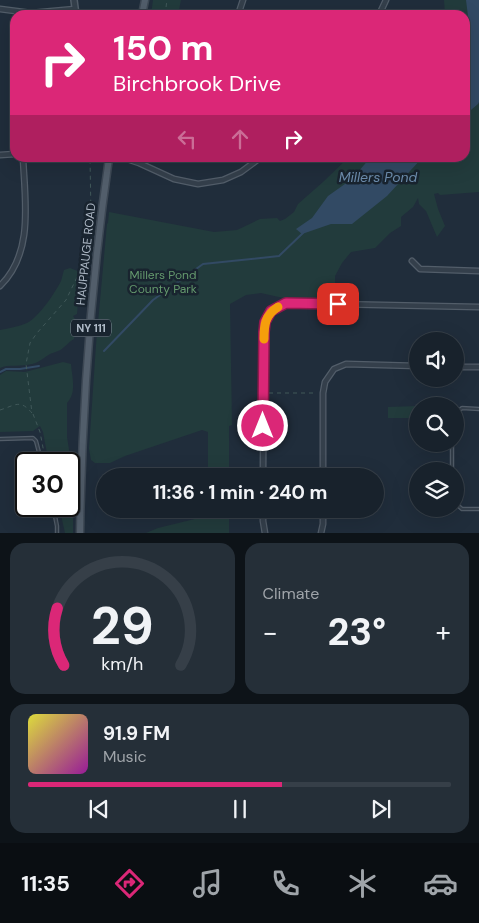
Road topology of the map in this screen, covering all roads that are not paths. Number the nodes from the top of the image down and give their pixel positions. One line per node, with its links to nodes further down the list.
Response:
1 (23, 162): 7 (street)
2 (108, 162): 18 (main road, HAUPPAUGE ROAD / NY 111)
3 (136, 162): 4 (street)
4 (255, 162)
5 (412, 261): 6 (street)
6 (479, 271)
7 (0, 286)
8 (479, 307): 16 (street)
9 (409, 366): 17 (street)
10 (464, 367): 11 (street)
11 (479, 367)
12 (464, 408): 13 (lane)
13 (479, 409)
14 (0, 439): 15 (lane)
15 (39, 452)
16 (263, 468)
17 (323, 468)
18 (81, 477): 25 (main road, HAUPPAUGE ROAD / NY 111)
19 (464, 509): 20 (lane)
20 (479, 509)
21 (56, 517): 24 (lane)
22 (263, 518): 26 (street)
23 (323, 518): 27 (street)
24 (58, 533)
25 (80, 533)
26 (265, 533)
27 (321, 533)

